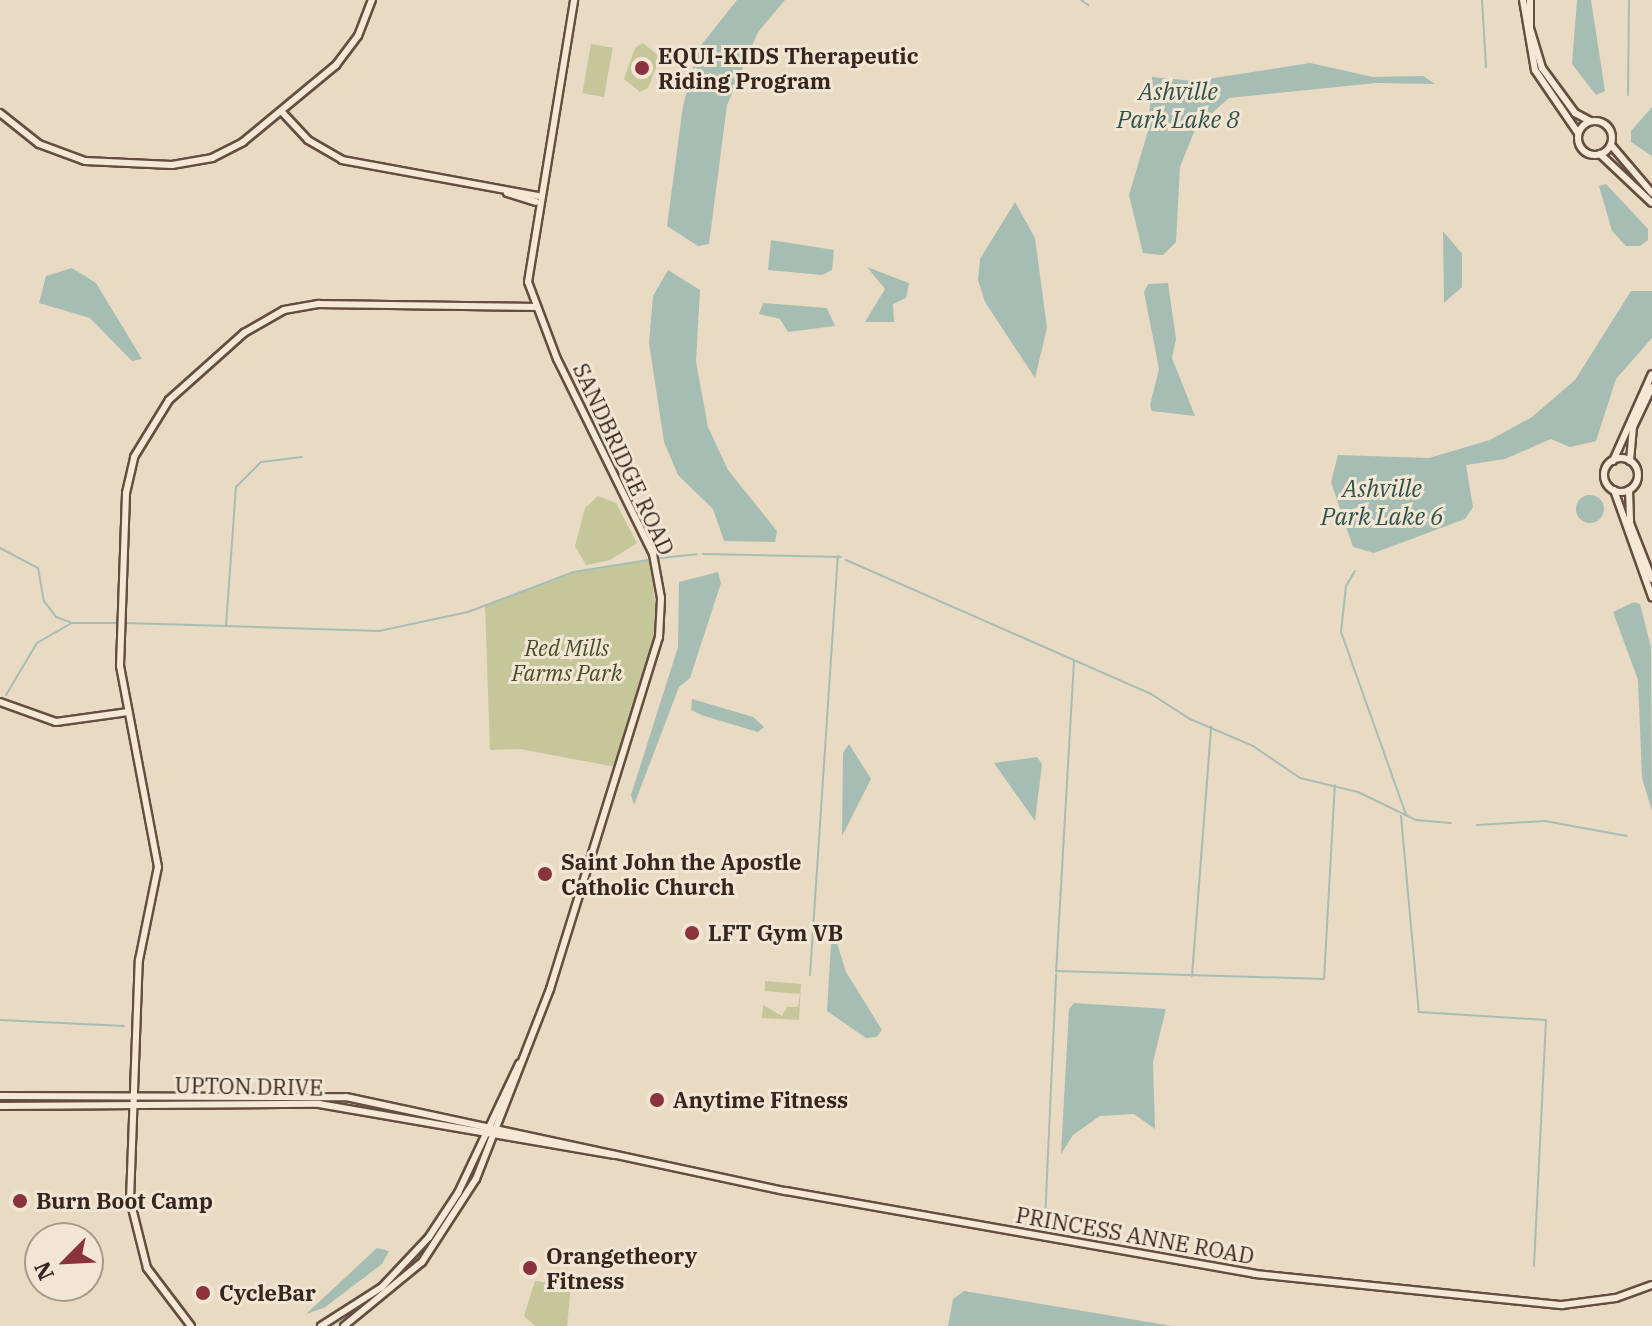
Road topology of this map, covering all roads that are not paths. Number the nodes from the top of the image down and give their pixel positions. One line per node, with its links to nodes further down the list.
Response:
1 (372, 0): 5 (main road)
2 (574, 0): 12 (main road, SANDBRIDGE ROAD)
3 (1523, 0): 8 (main road)
4 (1530, 0): 7 (main road)
5 (282, 112): 6 (main road); 12 (main road)
6 (0, 113)
7 (1590, 121): 8 (main road); 9 (main road)
8 (1578, 133): 10 (main road)
9 (1611, 145): 10 (main road); 11 (main road)
10 (1600, 154): 13 (main road)
11 (1652, 193)
12 (537, 199): 14 (main road, SANDBRIDGE ROAD)
13 (1652, 203)
14 (535, 307): 24 (main road); 25 (main road, SANDBRIDGE ROAD)
15 (1652, 374): 17 (main road)
16 (1652, 387): 18 (main road)
17 (1613, 461): 18 (main road); 19 (main road)
18 (1630, 461): 20 (main road)
19 (1614, 490): 20 (main road); 22 (main road)
20 (1629, 490): 21 (main road)
21 (1652, 579)
22 (1652, 597)
23 (0, 702): 24 (main road)
24 (128, 712): 26 (main road)
25 (519, 1064): 30 (main road, SANDBRIDGE ROAD); 31 (main road, SANDBRIDGE ROAD)
26 (132, 1093): 27 (main road, UPTON DRIVE); 28 (main road); 30 (main road, UPTON DRIVE)
27 (0, 1096)
28 (132, 1103): 29 (main road, UPTON DRIVE); 30 (main road, UPTON DRIVE); 33 (main road)
29 (0, 1106)
30 (486, 1129): 31 (main road, PRINCESS ANNE ROAD); 34 (main road)
31 (496, 1131): 32 (main road, PRINCESS ANNE ROAD); 35 (main road)
32 (1652, 1285)
33 (191, 1326)
34 (321, 1326)
35 (344, 1326)

